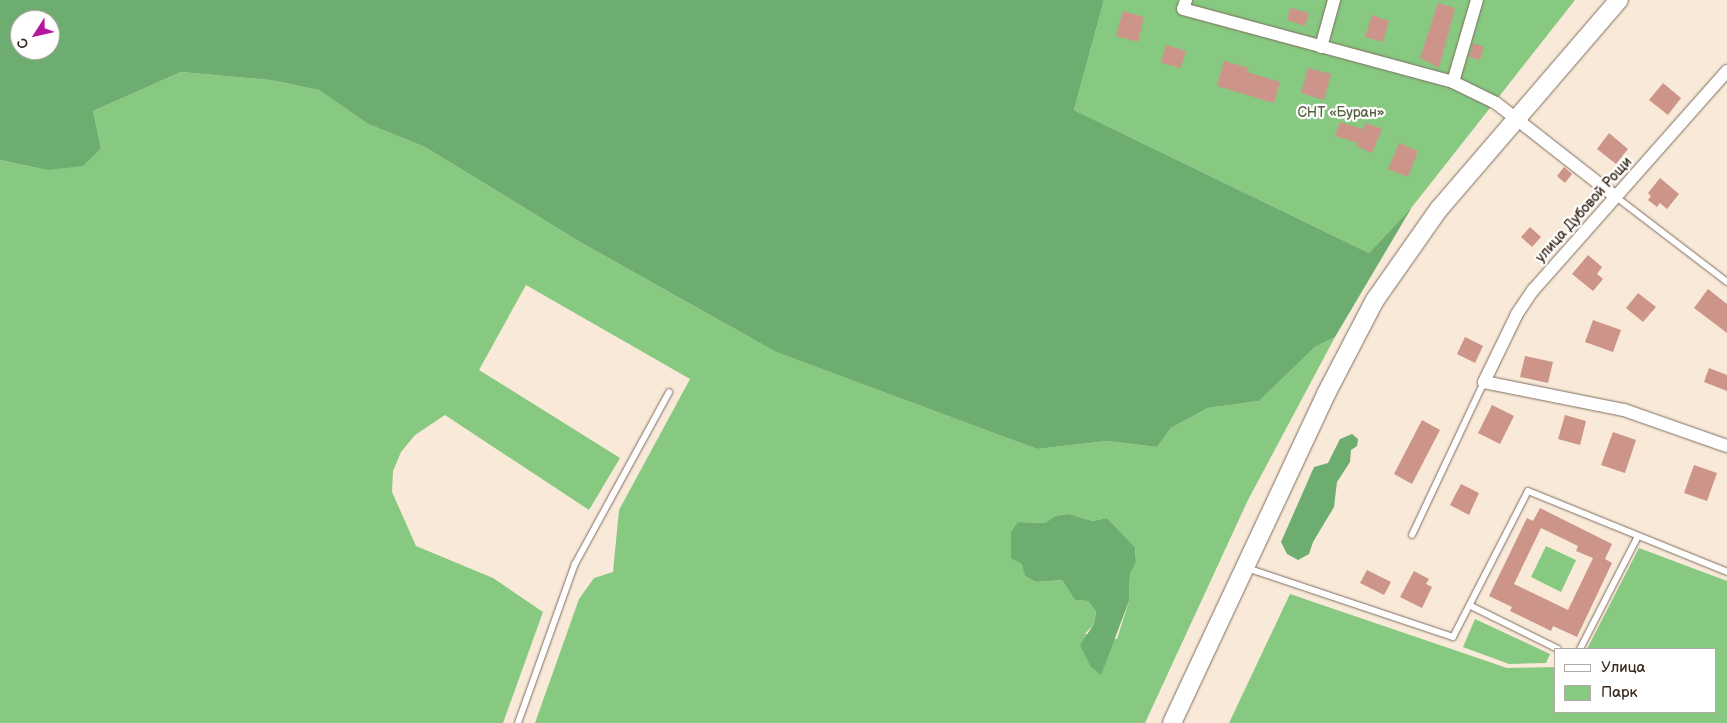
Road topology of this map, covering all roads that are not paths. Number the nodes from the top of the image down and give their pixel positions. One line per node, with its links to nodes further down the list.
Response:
1 (1186, 0): 5 (street)
2 (1334, 0): 5 (street)
3 (1476, 0): 7 (street)
4 (1619, 0): 8 (street)
5 (1321, 47): 7 (street)
6 (1727, 71): 9 (street, улица Дубовой Рощи)
7 (1453, 82): 8 (street)
8 (1517, 121): 9 (street); 16 (street)
9 (1616, 198): 10 (lane); 11 (street, улица Дубовой Рощи)
10 (1727, 282)
11 (1484, 382): 13 (street); 14 (lane)
12 (669, 392): 21 (lane)
13 (1727, 446)
14 (1412, 535)
15 (1637, 538): 17 (lane); 18 (lane); 20 (lane)
16 (1245, 567): 18 (lane); 22 (street)
17 (1727, 572)
18 (1471, 606): 19 (lane)
19 (1556, 648)
20 (1581, 648)
21 (518, 723)
22 (1172, 723)

